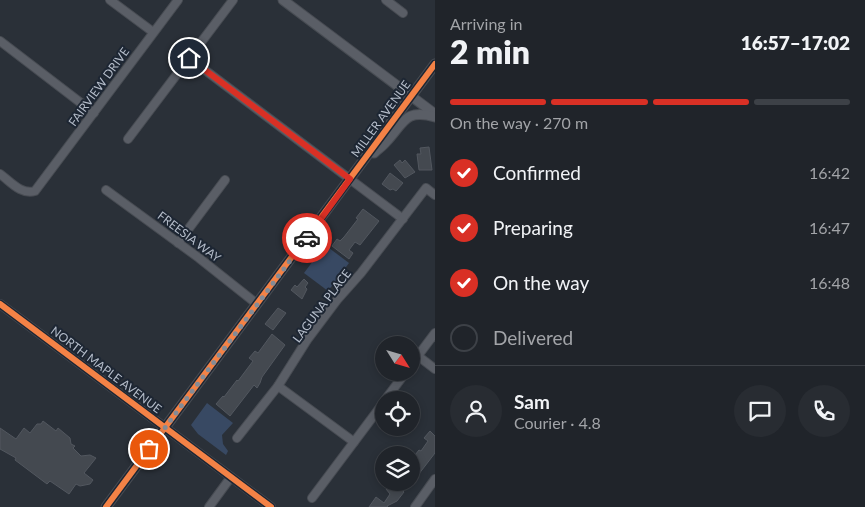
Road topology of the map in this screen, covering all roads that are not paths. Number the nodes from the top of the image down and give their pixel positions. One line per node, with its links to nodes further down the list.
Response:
1 (110, 0): 7 (street)
2 (178, 0): 7 (street, FAIRVIEW DRIVE)
3 (233, 0): 9 (street)
4 (283, 0): 11 (street)
5 (386, 0): 6 (street)
6 (403, 13)
7 (154, 32): 12 (street, FAIRVIEW DRIVE)
8 (0, 41): 12 (street)
9 (189, 58): 14 (street); 17 (street)
10 (435, 64): 11 (street, MILLER AVENUE)
11 (412, 96): 13 (street); 15 (street, MILLER AVENUE)
12 (94, 113): 16 (street, FAIRVIEW DRIVE)
13 (435, 116): 15 (street)
14 (128, 139)
15 (362, 163): 17 (street, MILLER AVENUE)
16 (0, 174)
17 (350, 179): 21 (street); 24 (street, MILLER AVENUE)
18 (225, 180): 22 (street)
19 (106, 190): 22 (street, FREESIA WAY)
20 (435, 195): 21 (street, LAGUNA PLACE)
21 (402, 219): 29 (street, LAGUNA PLACE)
22 (178, 243): 24 (street, FREESIA WAY)
23 (0, 304): 31 (street, NORTH MAPLE AVENUE)
24 (257, 304): 31 (street, MILLER AVENUE)
25 (435, 333): 26 (street)
26 (420, 353)
27 (420, 357): 28 (street)
28 (435, 368)
29 (278, 386): 32 (street, LAGUNA PLACE); 33 (street)
30 (375, 414): 33 (street)
31 (165, 428): 34 (street, NORTH MAPLE AVENUE); 37 (street, MILLER AVENUE)
32 (237, 438)
33 (354, 442): 36 (street)
34 (231, 477): 38 (street); 39 (street, NORTH MAPLE AVENUE)
35 (435, 480): 40 (street)
36 (312, 498)
37 (106, 507)
38 (208, 507)
39 (271, 507)
40 (414, 507)

